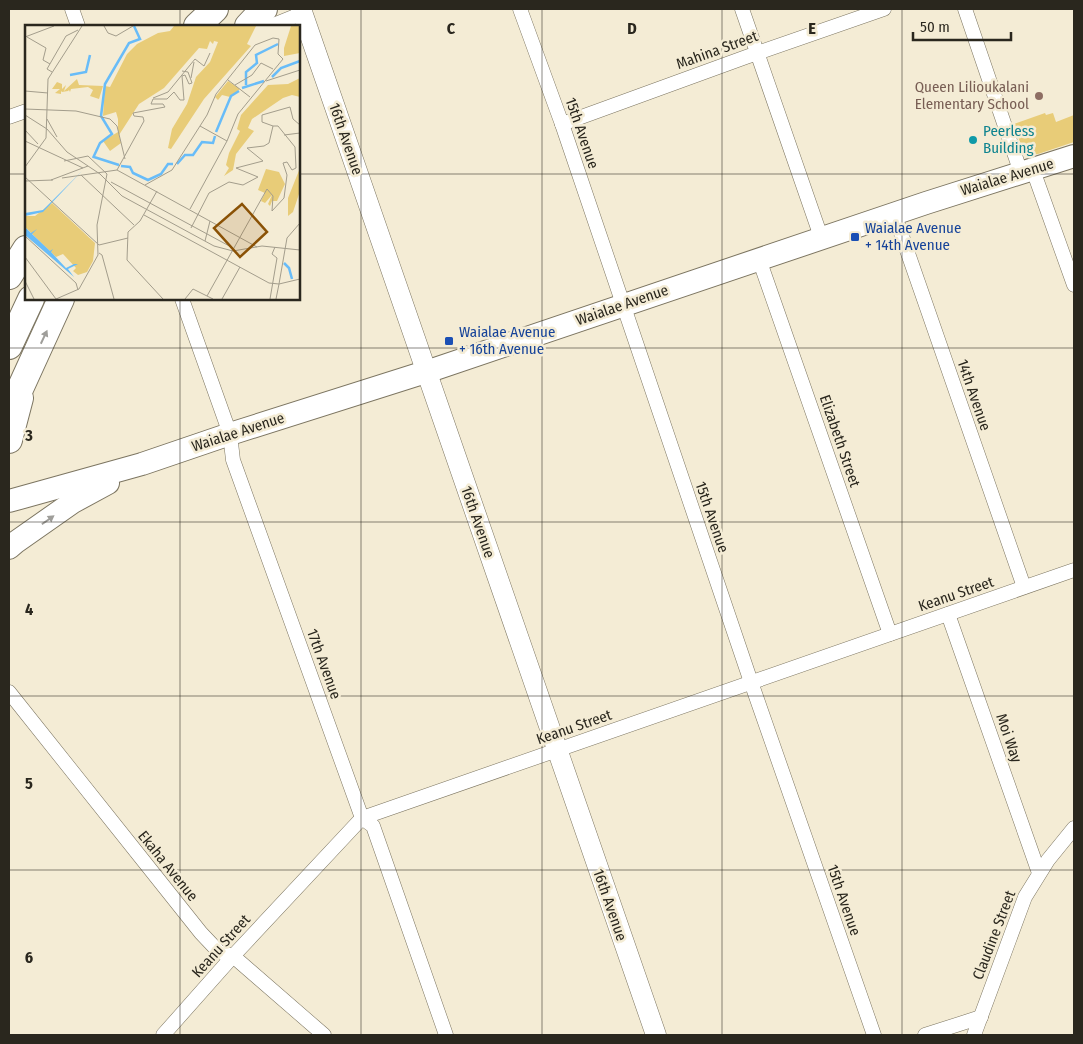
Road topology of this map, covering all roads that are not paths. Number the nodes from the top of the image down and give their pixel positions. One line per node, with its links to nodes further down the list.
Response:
1 (72, 9): 10 (street)
2 (214, 9): 11 (highway)
3 (219, 9): 12 (highway)
4 (264, 9): 13 (highway)
5 (520, 9): 18 (street, 15th Avenue)
6 (742, 9): 15 (street)
7 (884, 9): 15 (street, Mahina Street)
8 (966, 9): 20 (street)
9 (306, 10): 14 (street); 32 (street, 16th Avenue)
10 (78, 25)
11 (198, 25)
12 (205, 25)
13 (249, 25)
14 (273, 25)
15 (758, 52): 18 (street, Mahina Street); 22 (street)
16 (25, 111): 17 (street)
17 (9, 117)
18 (562, 124): 30 (street, 15th Avenue)
19 (1074, 156): 20 (main road, Waialae Avenue)
20 (1027, 171): 21 (main road, Waialae Avenue); 26 (street)
21 (894, 213): 22 (main road, Waialae Avenue); 41 (street, 14th Avenue)
22 (822, 238): 24 (main road, Waialae Avenue)
23 (25, 251): 25 (highway)
24 (759, 259): 30 (main road, Waialae Avenue); 43 (street, Elizabeth Street)
25 (9, 276)
26 (1074, 284)
27 (31, 300): 31 (highway)
28 (62, 300): 33 (highway, one-way to 28)
29 (182, 300): 35 (street, 17th Avenue)
30 (623, 305): 32 (main road, Waialae Avenue); 44 (street, 15th Avenue)
31 (9, 346)
32 (426, 372): 35 (main road, Waialae Avenue); 46 (street, 16th Avenue)
33 (27, 373): 34 (highway); 36 (highway)
34 (9, 413)
35 (230, 434): 37 (main road, Waialae Avenue); 47 (street, 17th Avenue)
36 (9, 440)
37 (142, 464): 38 (main road, Waialae Avenue); 39 (main road, Waialae Avenue, one-way to 37)
38 (9, 501)
39 (9, 548)
40 (1074, 570): 41 (street, Keanu Street)
41 (1024, 588): 42 (street, Keanu Street)
42 (948, 614): 43 (street, Keanu Street); 49 (street, Moi Way)
43 (890, 634): 44 (street, Keanu Street)
44 (752, 682): 46 (street, Keanu Street); 56 (street, 15th Avenue)
45 (9, 692): 50 (street, Ekaha Avenue)
46 (557, 750): 47 (street, Keanu Street); 55 (street, 16th Avenue)
47 (362, 818): 50 (street, Keanu Street); 54 (street, 17th Avenue)
48 (1074, 828): 49 (street, Claudine Street)
49 (1039, 873): 51 (street, Claudine Street)
50 (233, 956): 52 (street, Keanu Street); 53 (street, Ekaha Avenue)
51 (981, 1017): 57 (street); 58 (street, Claudine Street)
52 (163, 1035)
53 (324, 1035)
54 (446, 1035)
55 (656, 1035)
56 (874, 1035)
57 (924, 1035)
58 (974, 1035)

